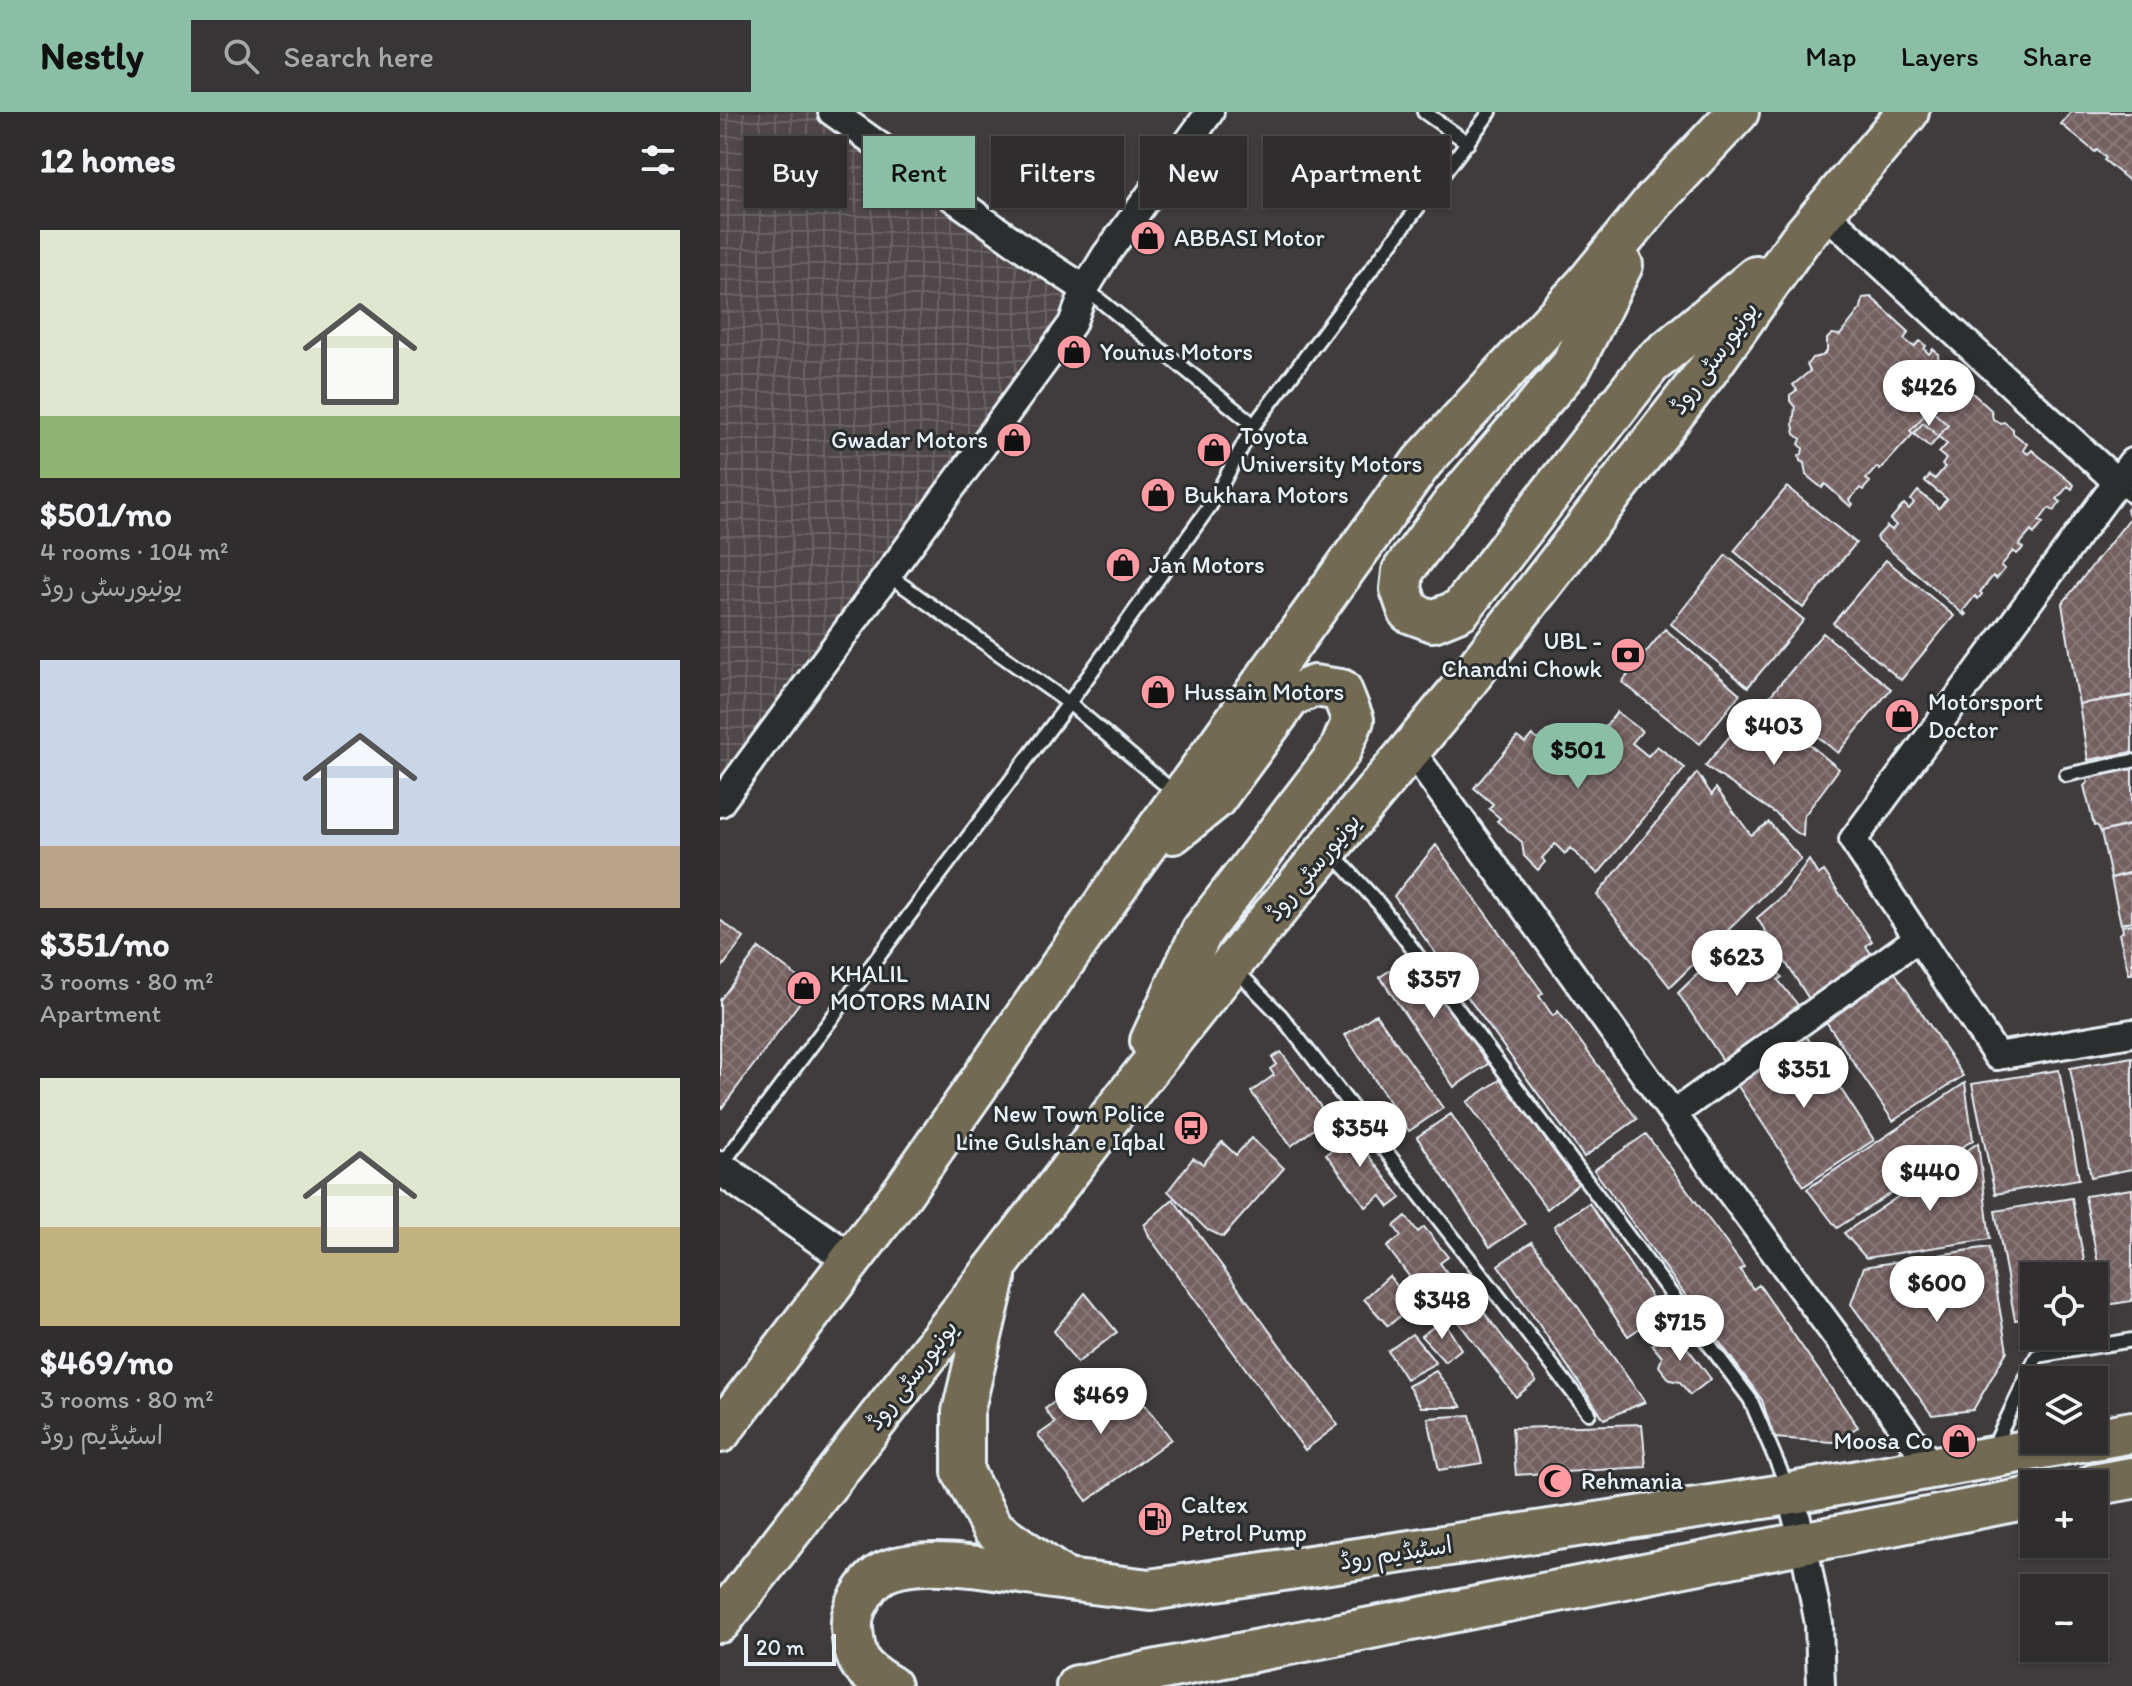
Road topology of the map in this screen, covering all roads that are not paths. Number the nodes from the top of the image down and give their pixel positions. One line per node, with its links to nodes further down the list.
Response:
1 (832, 112): 11 (street)
2 (1210, 112): 11 (street)
3 (1424, 112): 7 (lane)
4 (1490, 112): 7 (lane)
5 (1738, 112): 8 (main road)
6 (1908, 112): 9 (main road, یونیورسٹی روڈ)
7 (1468, 143): 12 (lane)
8 (1654, 201): 10 (main road); 19 (main road)
9 (1823, 211): 10 (main road, یونیورسٹی روڈ); 13 (street)
10 (1799, 241): 16 (main road, یونیورسٹی روڈ)
11 (1085, 289): 12 (lane); 14 (street)
12 (1254, 425): 15 (lane)
13 (2127, 480): 23 (street)
14 (888, 575): 15 (lane); 20 (street)
15 (1069, 703): 19 (lane); 28 (lane)
16 (1410, 749): 21 (main road, یونیورسٹی روڈ); 27 (street)
17 (2132, 761): 18 (lane)
18 (2066, 775)
19 (1180, 798): 22 (main road)
20 (720, 803)
21 (1329, 849): 24 (main road, یونیورسٹی روڈ); 41 (lane)
22 (1128, 870): 26 (main road); 29 (main road)
23 (1918, 938): 25 (street); 27 (street)
24 (1231, 965): 26 (main road, یونیورسٹی روڈ); 32 (lane)
25 (2132, 1033)
26 (1124, 1099): 30 (main road, یونیورسٹی روڈ)
27 (1673, 1114): 38 (street)
28 (720, 1168): 29 (street)
29 (851, 1260): 33 (main road)
30 (999, 1263): 44 (main road, اسٹیڈیم روڈ); 45 (main road, یونیورسٹی روڈ)
31 (2132, 1340): 37 (lane)
32 (1589, 1413)
33 (720, 1432)
34 (2132, 1432): 35 (main road)
35 (2108, 1436)
36 (2020, 1452): 37 (main road, اسٹیڈیم روڈ)
37 (1988, 1458): 38 (main road, اسٹیڈیم روڈ)
38 (1933, 1468): 41 (main road, اسٹیڈیم روڈ)
39 (2132, 1478): 40 (main road)
40 (2108, 1482)
41 (1790, 1493): 43 (street); 44 (main road, اسٹیڈیم روڈ)
42 (2020, 1500): 43 (main road)
43 (1803, 1542): 47 (main road); 48 (street)
44 (1066, 1580): 46 (main road)
45 (720, 1622)
46 (890, 1686)
47 (1077, 1686)
48 (1821, 1686)

